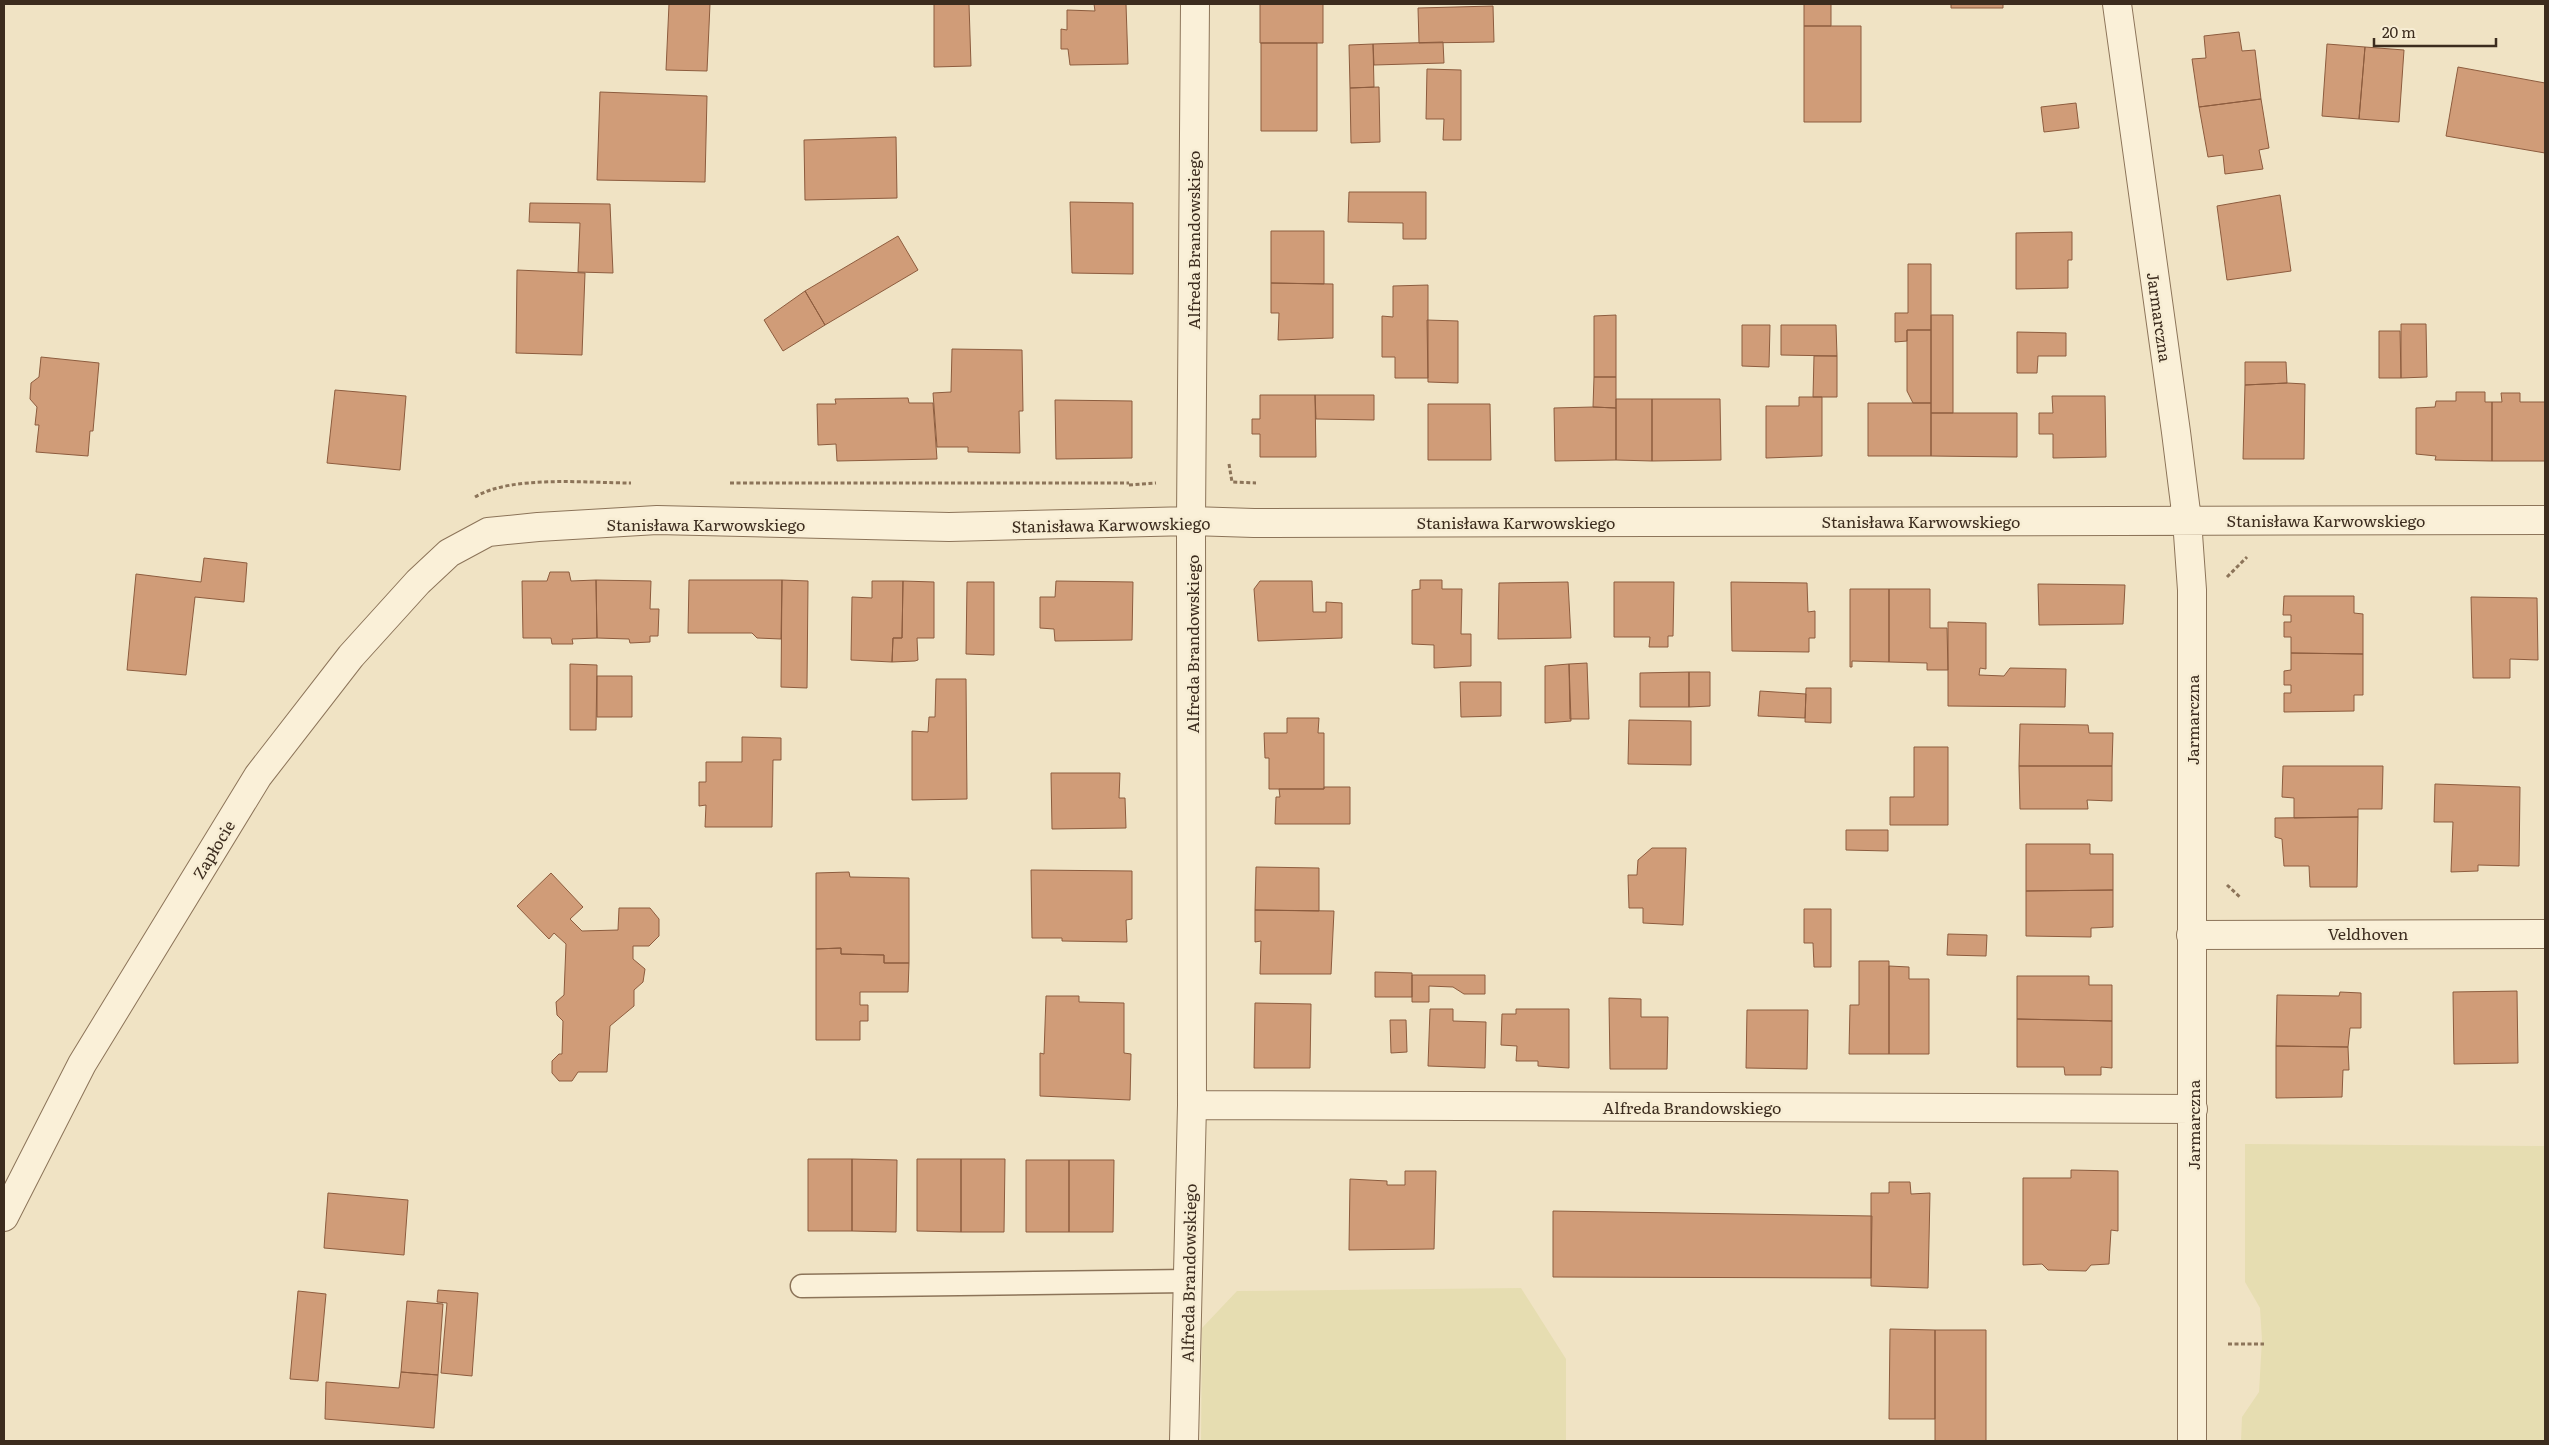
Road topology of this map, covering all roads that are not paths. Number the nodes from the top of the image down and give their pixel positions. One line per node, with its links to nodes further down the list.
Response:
1 (1195, 4): 5 (street, Alfreda Brandowskiego)
2 (2117, 4): 3 (street, Jarmarczna)
3 (2187, 520): 4 (street, Stanisława Karwowskiego); 5 (street, Stanisława Karwowskiego); 7 (street, Jarmarczna)
4 (2545, 520)
5 (1191, 521): 6 (street, Stanisława Karwowskiego); 9 (street, Alfreda Brandowskiego)
6 (488, 532): 11 (street, Zapłocie)
7 (2191, 934): 8 (street, Veldhoven); 10 (street, Jarmarczna)
8 (2545, 934)
9 (1192, 1105): 10 (street, Alfreda Brandowskiego); 12 (street, Alfreda Brandowskiego)
10 (2194, 1109): 15 (street, Jarmarczna)
11 (4, 1217)
12 (1188, 1282): 13 (lane); 14 (street, Alfreda Brandowskiego)
13 (802, 1286)
14 (1184, 1441)
15 (2192, 1441)

